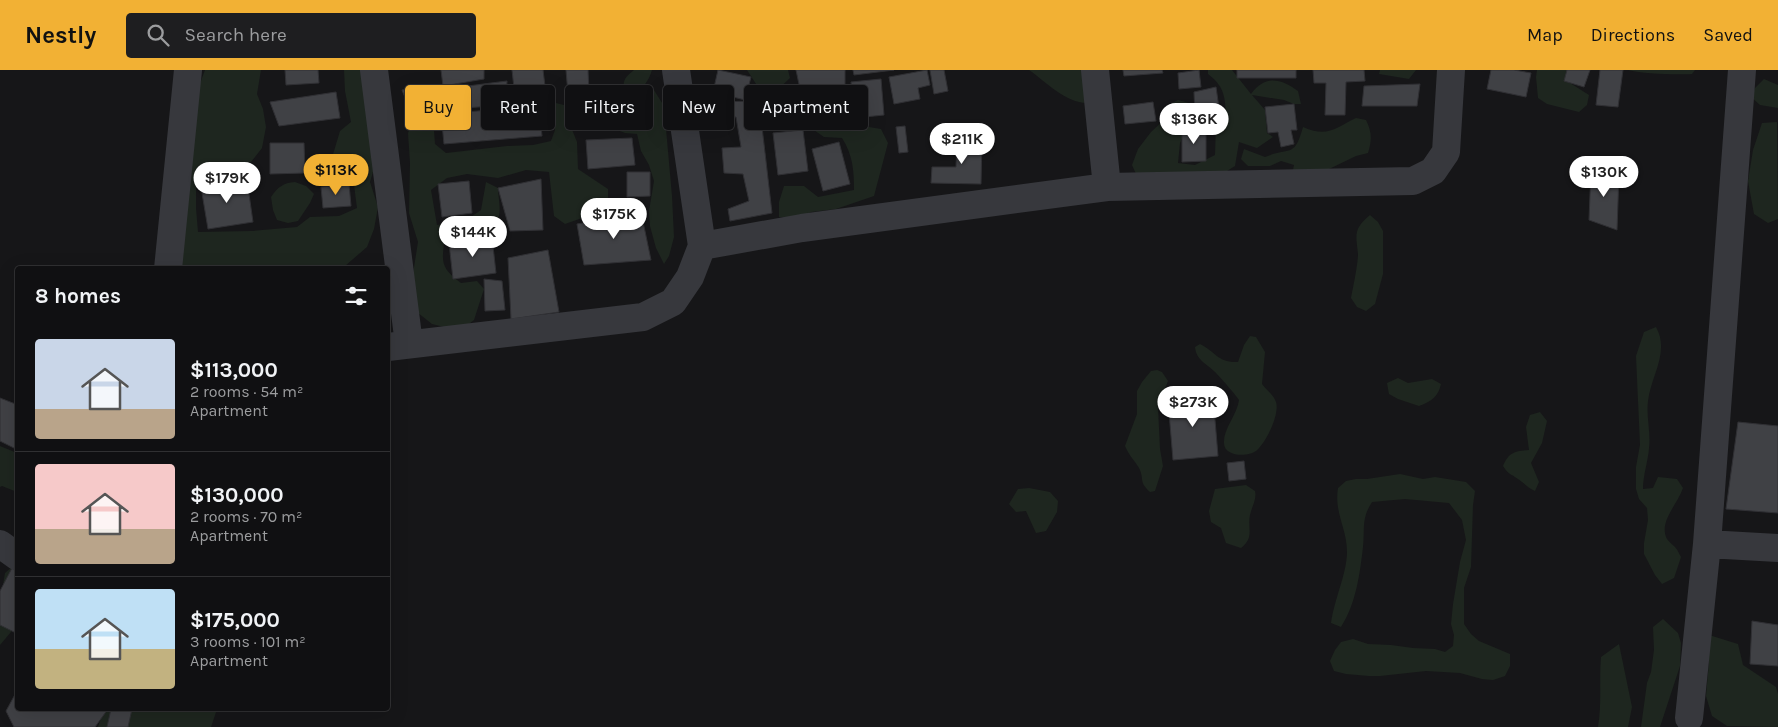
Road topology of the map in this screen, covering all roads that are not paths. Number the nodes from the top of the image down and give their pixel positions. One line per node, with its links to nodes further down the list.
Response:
1 (188, 70): 9 (street)
2 (374, 70): 10 (street)
3 (676, 70): 8 (street)
4 (1095, 70): 7 (street)
5 (1451, 70): 7 (street)
6 (1742, 70): 12 (street)
7 (1107, 187): 8 (street)
8 (702, 246): 10 (street)
9 (168, 266)
10 (398, 346)
11 (0, 544): 14 (street)
12 (1707, 544): 13 (street); 15 (street)
13 (1778, 548)
14 (15, 555)
15 (1689, 718)

